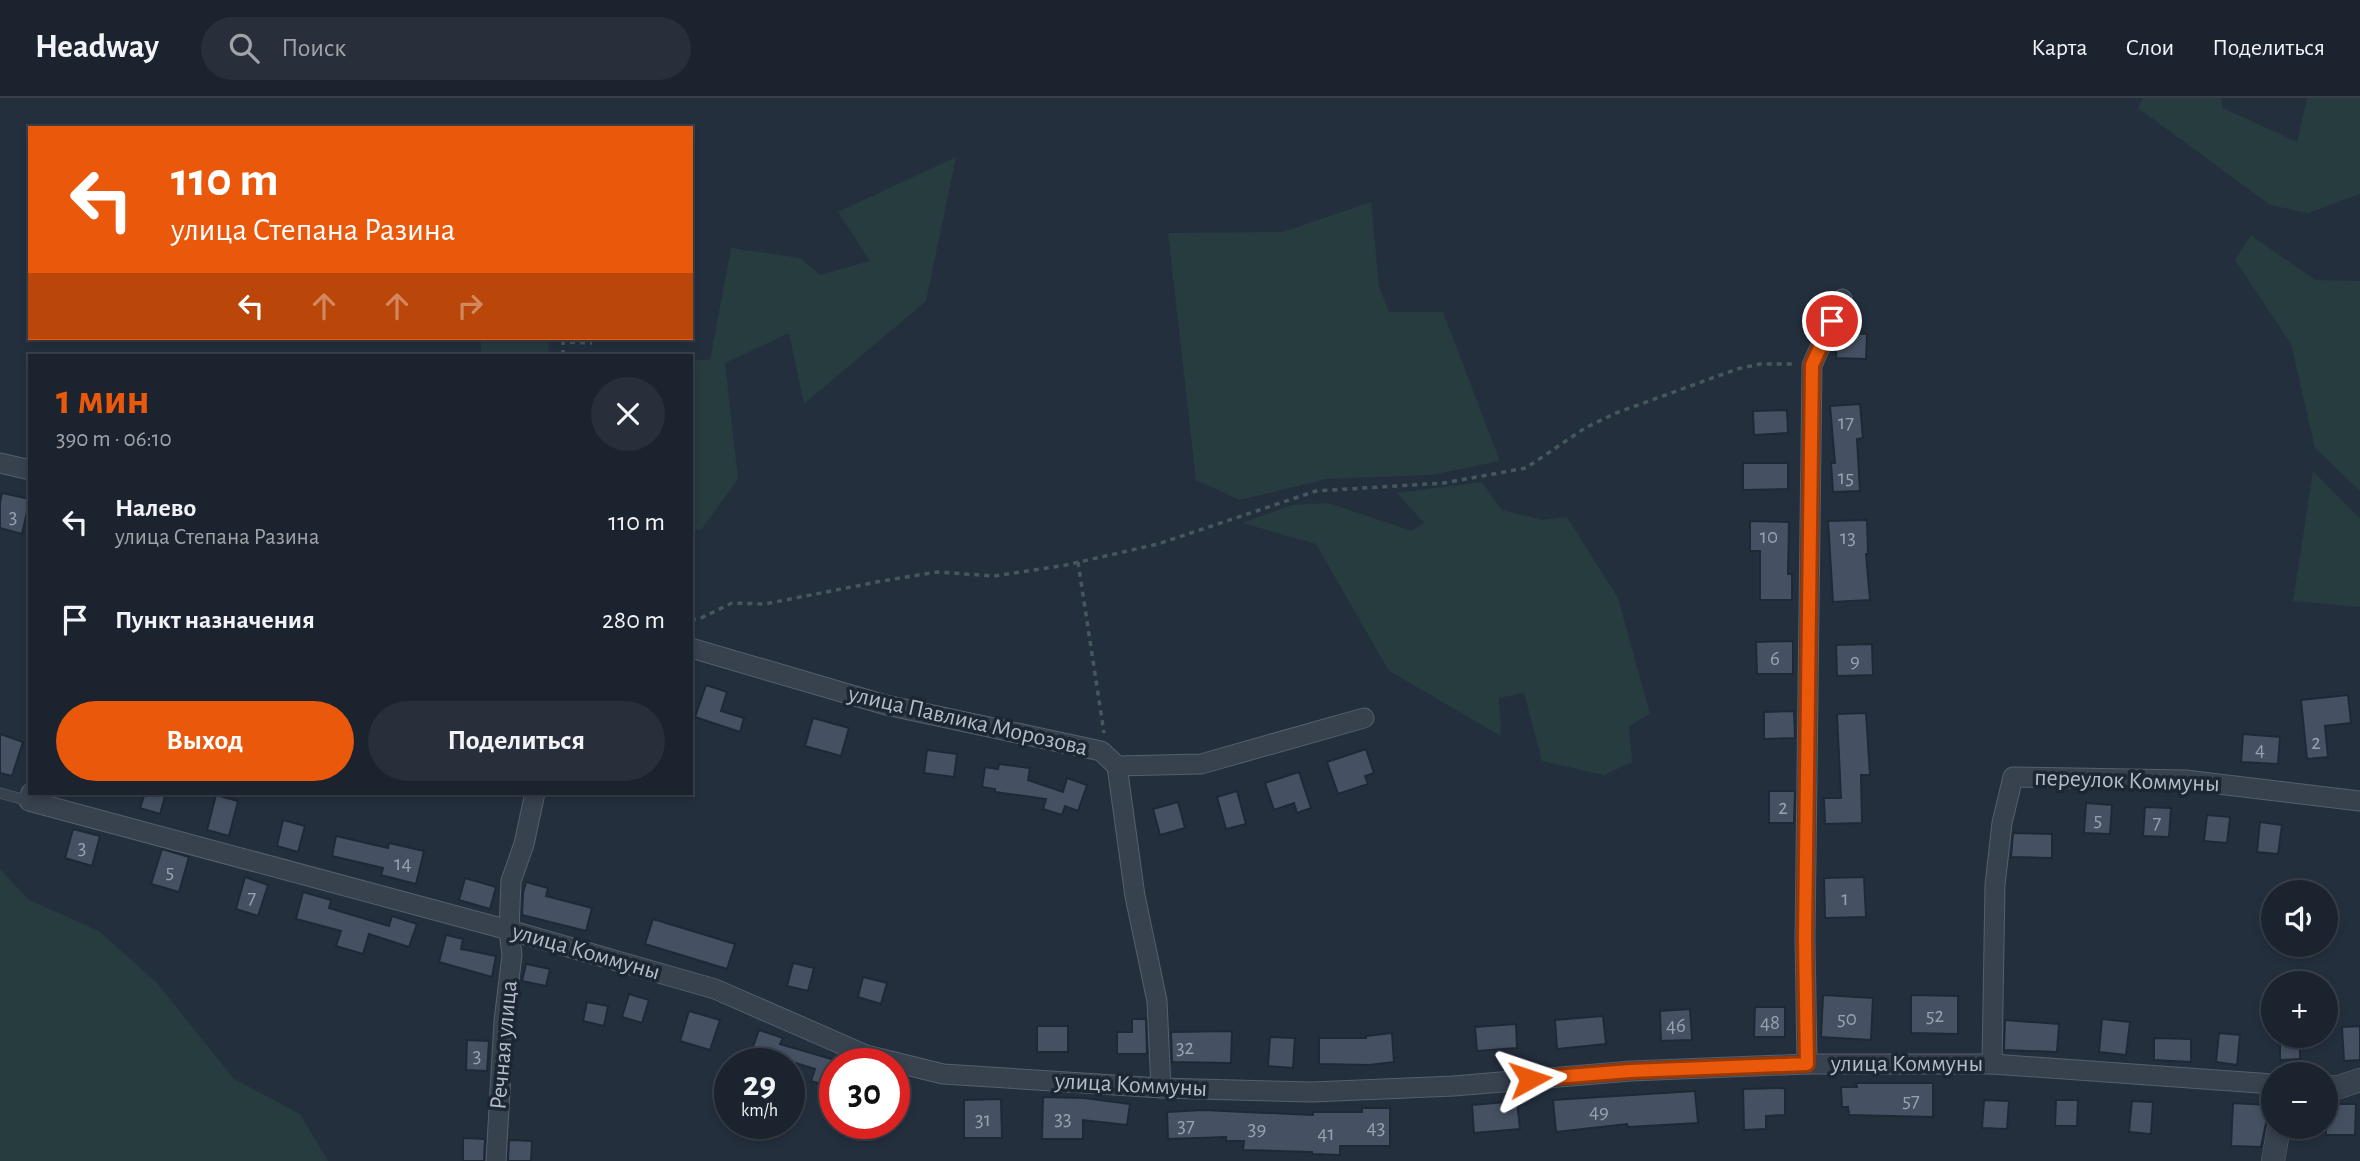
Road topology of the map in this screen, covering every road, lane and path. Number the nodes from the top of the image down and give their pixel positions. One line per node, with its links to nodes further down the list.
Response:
1 (1842, 299): 4 (street)
2 (593, 343): 3 (path)
3 (563, 354)
4 (1812, 365): 7 (path); 18 (street)
5 (0, 463): 6 (street)
6 (28, 470)
7 (1078, 562): 8 (path); 11 (path)
8 (693, 620)
9 (693, 650): 11 (street, улица Павлика Морозова)
10 (1364, 718): 12 (street, улица Павлика Морозова)
11 (1101, 751): 12 (street, улица Павлика Морозова)
12 (1117, 766): 23 (street)
13 (0, 793): 15 (lane)
14 (535, 795): 17 (street, Речная улица)
15 (30, 797): 17 (street, улица Коммуны)
16 (2360, 801): 19 (street, переулок Коммуны)
17 (509, 930): 23 (street, улица Коммуны); 25 (street, Речная улица)
18 (1807, 1064): 19 (street, улица Коммуны); 23 (street, улица Коммуны)
19 (1992, 1064): 21 (street, улица Коммуны)
20 (2360, 1080): 22 (street)
21 (2261, 1083)
22 (2338, 1087)
23 (1161, 1088)
24 (2277, 1139): 26 (street)
25 (496, 1161)
26 (2273, 1161)

